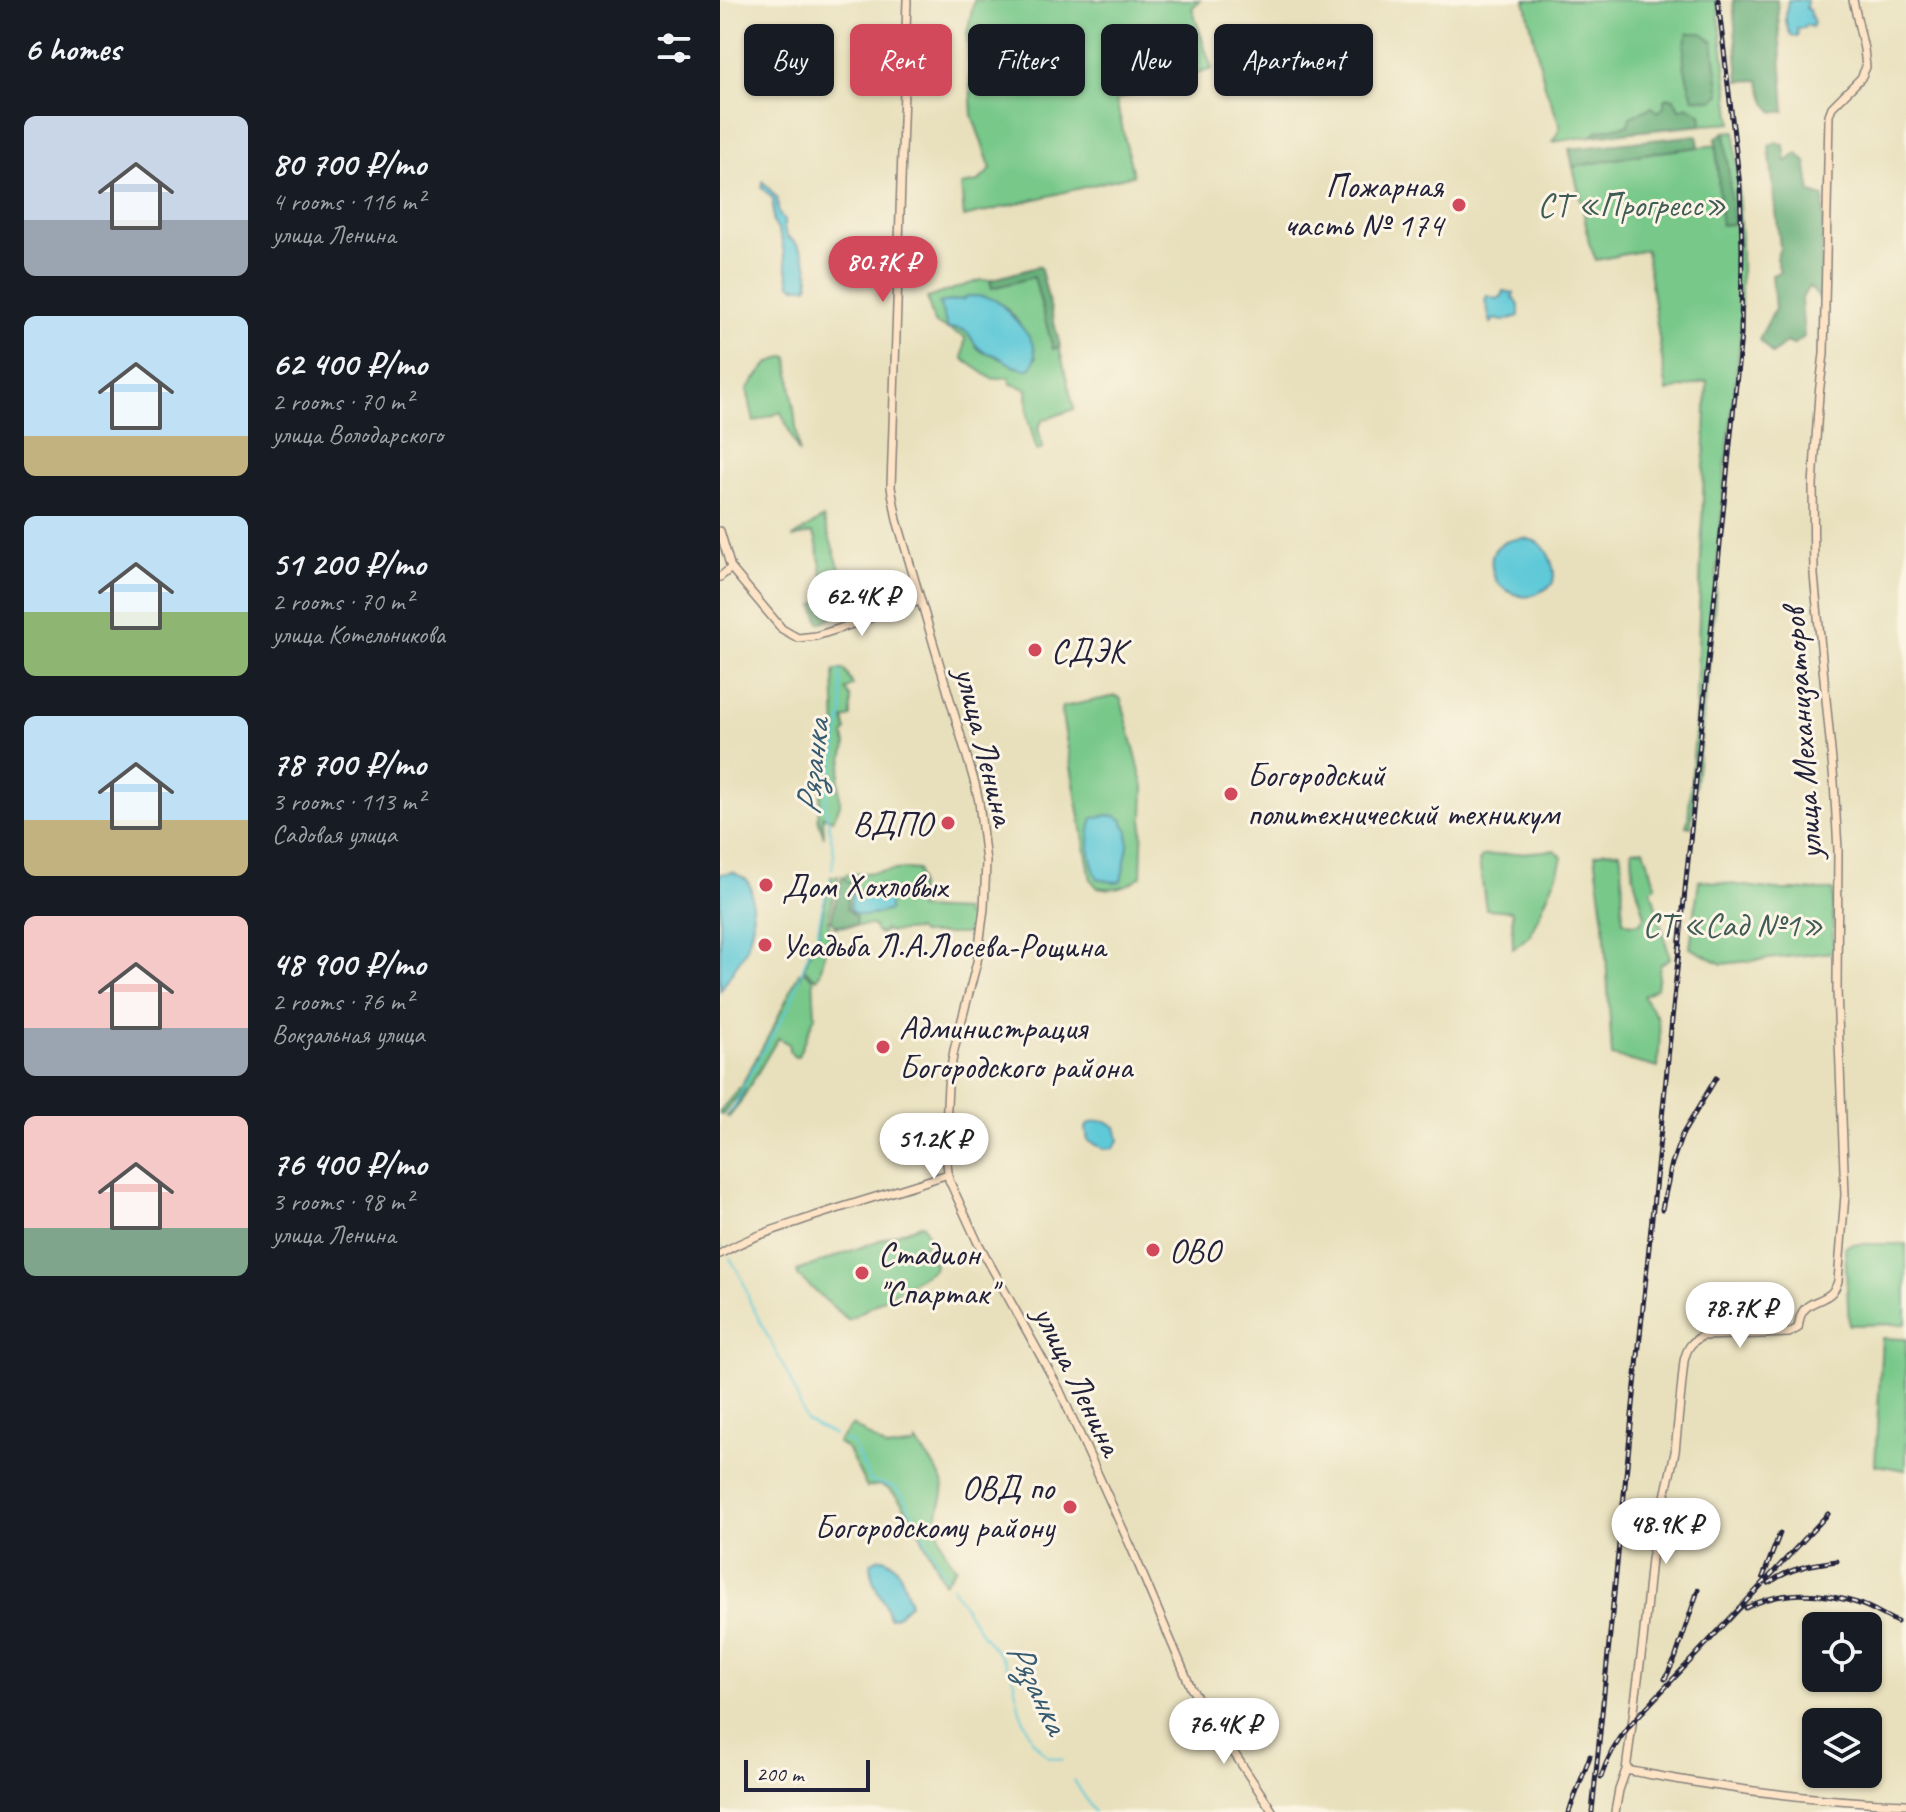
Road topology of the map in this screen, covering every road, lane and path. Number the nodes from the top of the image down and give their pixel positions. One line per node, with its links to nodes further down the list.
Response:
1 (907, 0): 6 (street, улица Ленина)
2 (1853, 0): 9 (street, улица Механизаторов)
3 (720, 531): 4 (street)
4 (731, 568): 5 (street); 6 (street)
5 (720, 577)
6 (920, 601): 7 (street, улица Ленина)
7 (948, 1174): 8 (street); 11 (street, улица Ленина)
8 (720, 1254)
9 (1626, 1770): 10 (street); 12 (street)
10 (1906, 1804)
11 (1273, 1812)
12 (1615, 1812)

